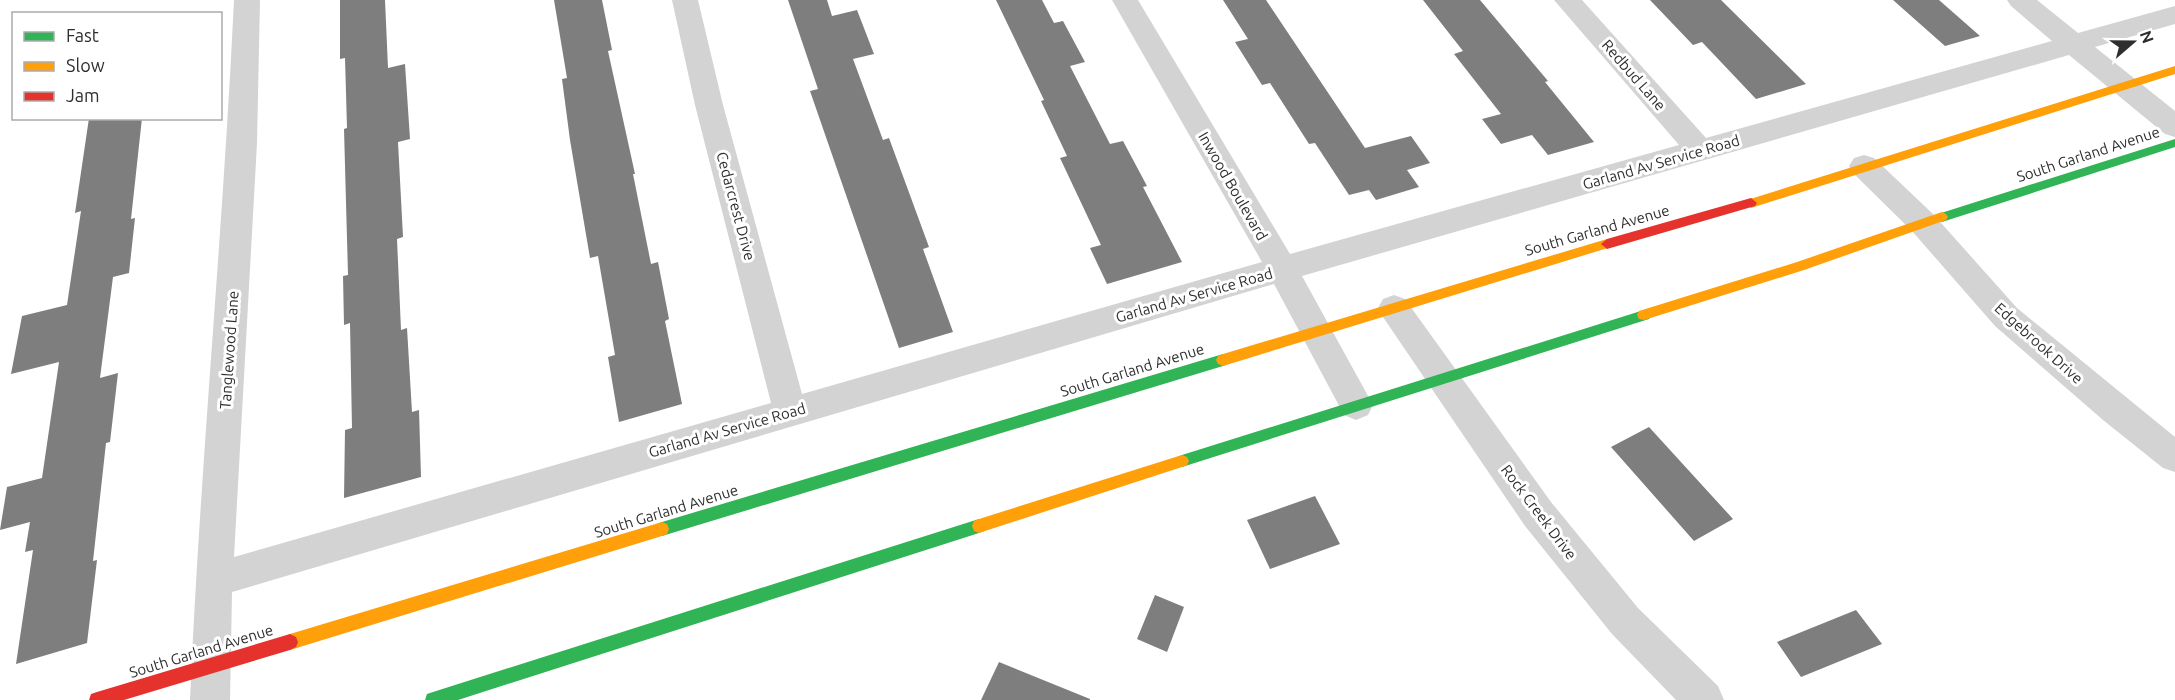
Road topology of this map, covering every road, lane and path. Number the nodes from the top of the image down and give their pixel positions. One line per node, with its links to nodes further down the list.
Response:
1 (247, 0): 22 (street, Tanglewood Lane)
2 (685, 0): 20 (street, Cedarcrest Drive)
3 (1125, 0): 15 (street, Inwood Boulevard)
4 (1567, 0): 12 (street, Redbud Lane)
5 (2020, 0): 7 (street)
6 (2175, 15): 7 (street, Garland Av Service Road)
7 (2074, 45): 9 (street); 12 (street, Garland Av Service Road)
8 (2175, 70): 9 (main road, South Garland Avenue)
9 (2125, 87): 10 (street); 13 (main road, South Garland Avenue)
10 (2175, 127)
11 (2175, 144): 14 (main road, South Garland Avenue)
12 (1701, 151): 15 (street, Garland Av Service Road)
13 (1864, 166): 14 (street, Edgebrook Drive); 16 (main road, South Garland Avenue)
14 (1923, 223): 18 (main road, South Garland Avenue); 21 (street, Edgebrook Drive)
15 (1282, 269): 17 (street, Inwood Boulevard); 20 (street, Garland Av Service Road)
16 (1394, 308): 17 (main road, South Garland Avenue); 18 (street, Rock Creek Drive)
17 (1316, 331): 19 (street, Inwood Boulevard); 23 (main road, South Garland Avenue)
18 (1442, 378): 19 (main road, South Garland Avenue); 26 (street, Rock Creek Drive)
19 (1356, 405): 25 (main road, South Garland Avenue)
20 (790, 411): 22 (street, Garland Av Service Road)
21 (2175, 457)
22 (214, 580): 23 (street, Tanglewood Lane)
23 (210, 683): 24 (main road, South Garland Avenue)
24 (97, 700)
25 (433, 700)
26 (1704, 700)

